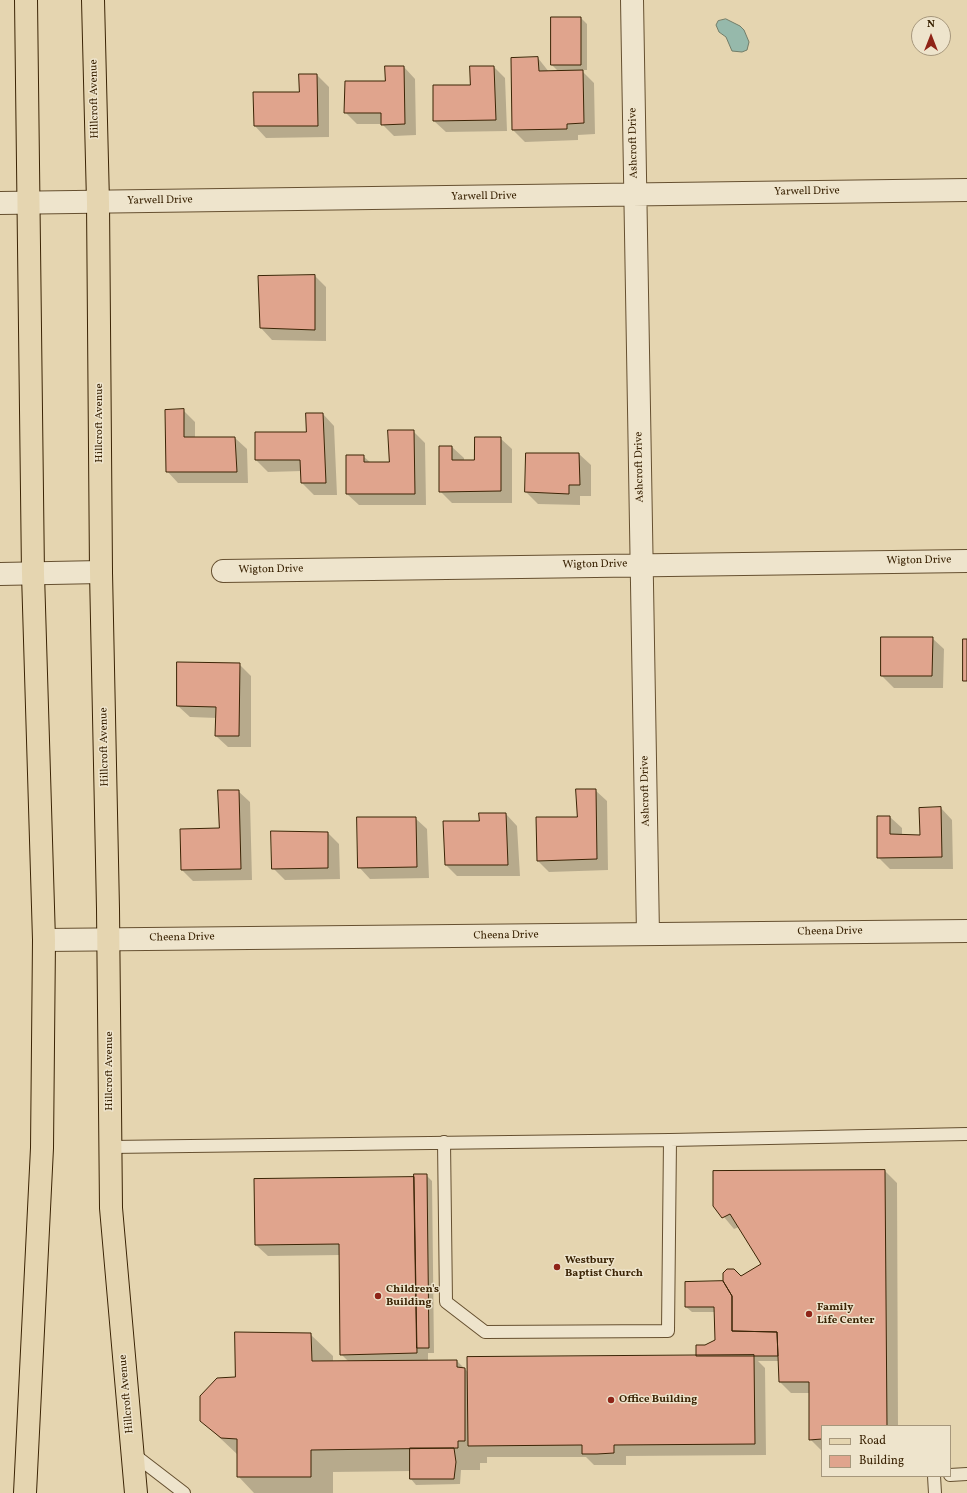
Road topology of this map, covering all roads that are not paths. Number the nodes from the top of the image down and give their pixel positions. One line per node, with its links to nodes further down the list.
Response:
1 (26, 0): 8 (main road)
2 (93, 0): 6 (main road, Hillcroft Avenue)
3 (632, 0): 5 (street, Ashcroft Drive)
4 (967, 190): 5 (street, Yarwell Drive)
5 (635, 195): 6 (street, Yarwell Drive); 10 (street, Ashcroft Drive)
6 (98, 202): 8 (street, Yarwell Drive); 12 (main road, Hillcroft Avenue)
7 (0, 203): 8 (street, Yarwell Drive)
8 (29, 203): 14 (main road)
9 (967, 561): 10 (street, Wigton Drive)
10 (642, 565): 11 (street, Wigton Drive); 16 (street, Ashcroft Drive)
11 (223, 571)
12 (101, 572): 14 (street); 17 (main road, Hillcroft Avenue)
13 (0, 574): 14 (street)
14 (33, 574): 18 (main road)
15 (967, 931): 16 (street, Cheena Drive)
16 (648, 934): 17 (street, Cheena Drive)
17 (109, 939): 18 (street, Cheena Drive); 22 (main road, Hillcroft Avenue)
18 (44, 940): 27 (main road)
19 (967, 1134): 20 (lane)
20 (670, 1140): 21 (lane); 21 (lane)
21 (444, 1142): 22 (lane)
22 (110, 1147): 23 (main road, Hillcroft Avenue)
23 (132, 1452): 28 (main road, Hillcroft Avenue); 29 (lane)
24 (967, 1474): 25 (lane)
25 (951, 1475)
26 (934, 1477): 30 (lane)
27 (25, 1493)
28 (136, 1493)
29 (184, 1493)
30 (935, 1493)

